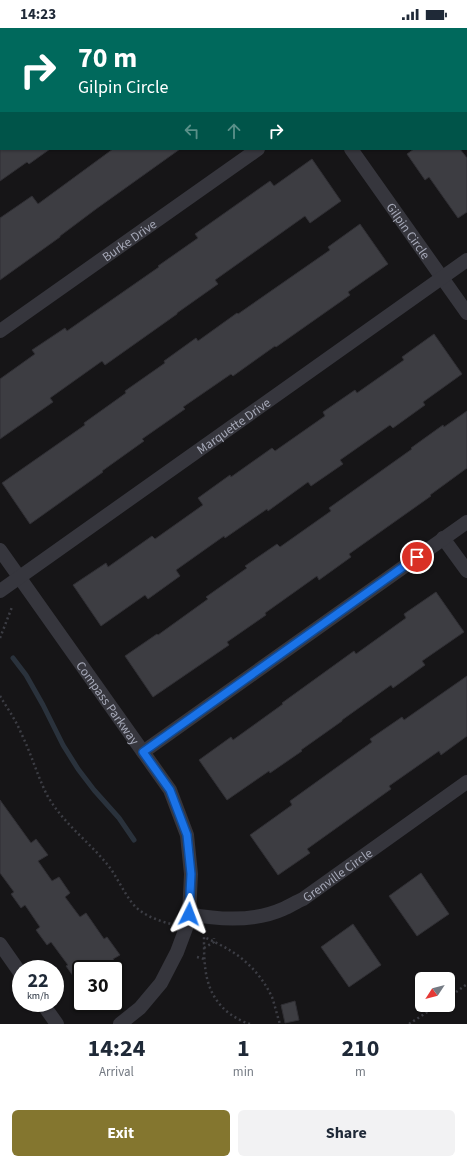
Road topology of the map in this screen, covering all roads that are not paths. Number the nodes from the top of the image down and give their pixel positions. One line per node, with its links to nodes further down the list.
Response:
1 (257, 150): 6 (street, Burke Drive)
2 (352, 150): 4 (street, Gilpin Circle)
3 (467, 260): 4 (street, Marquette Drive)
4 (442, 277): 5 (street, Gilpin Circle); 11 (street, Marquette Drive)
5 (467, 313)
6 (0, 331)
7 (467, 522): 8 (street)
8 (443, 538): 10 (street); 13 (street)
9 (0, 550): 11 (street, Compass Parkway)
10 (467, 571)
11 (19, 578): 12 (street, Marquette Drive); 13 (street, Compass Parkway)
12 (0, 591)
13 (143, 752): 15 (street, Compass Parkway)
14 (467, 782): 15 (street, Grenville Circle)
15 (189, 914): 20 (street, Compass Parkway)
16 (0, 944): 17 (street)
17 (12, 961)
18 (48, 1012): 19 (street)
19 (57, 1024)
20 (120, 1024)

